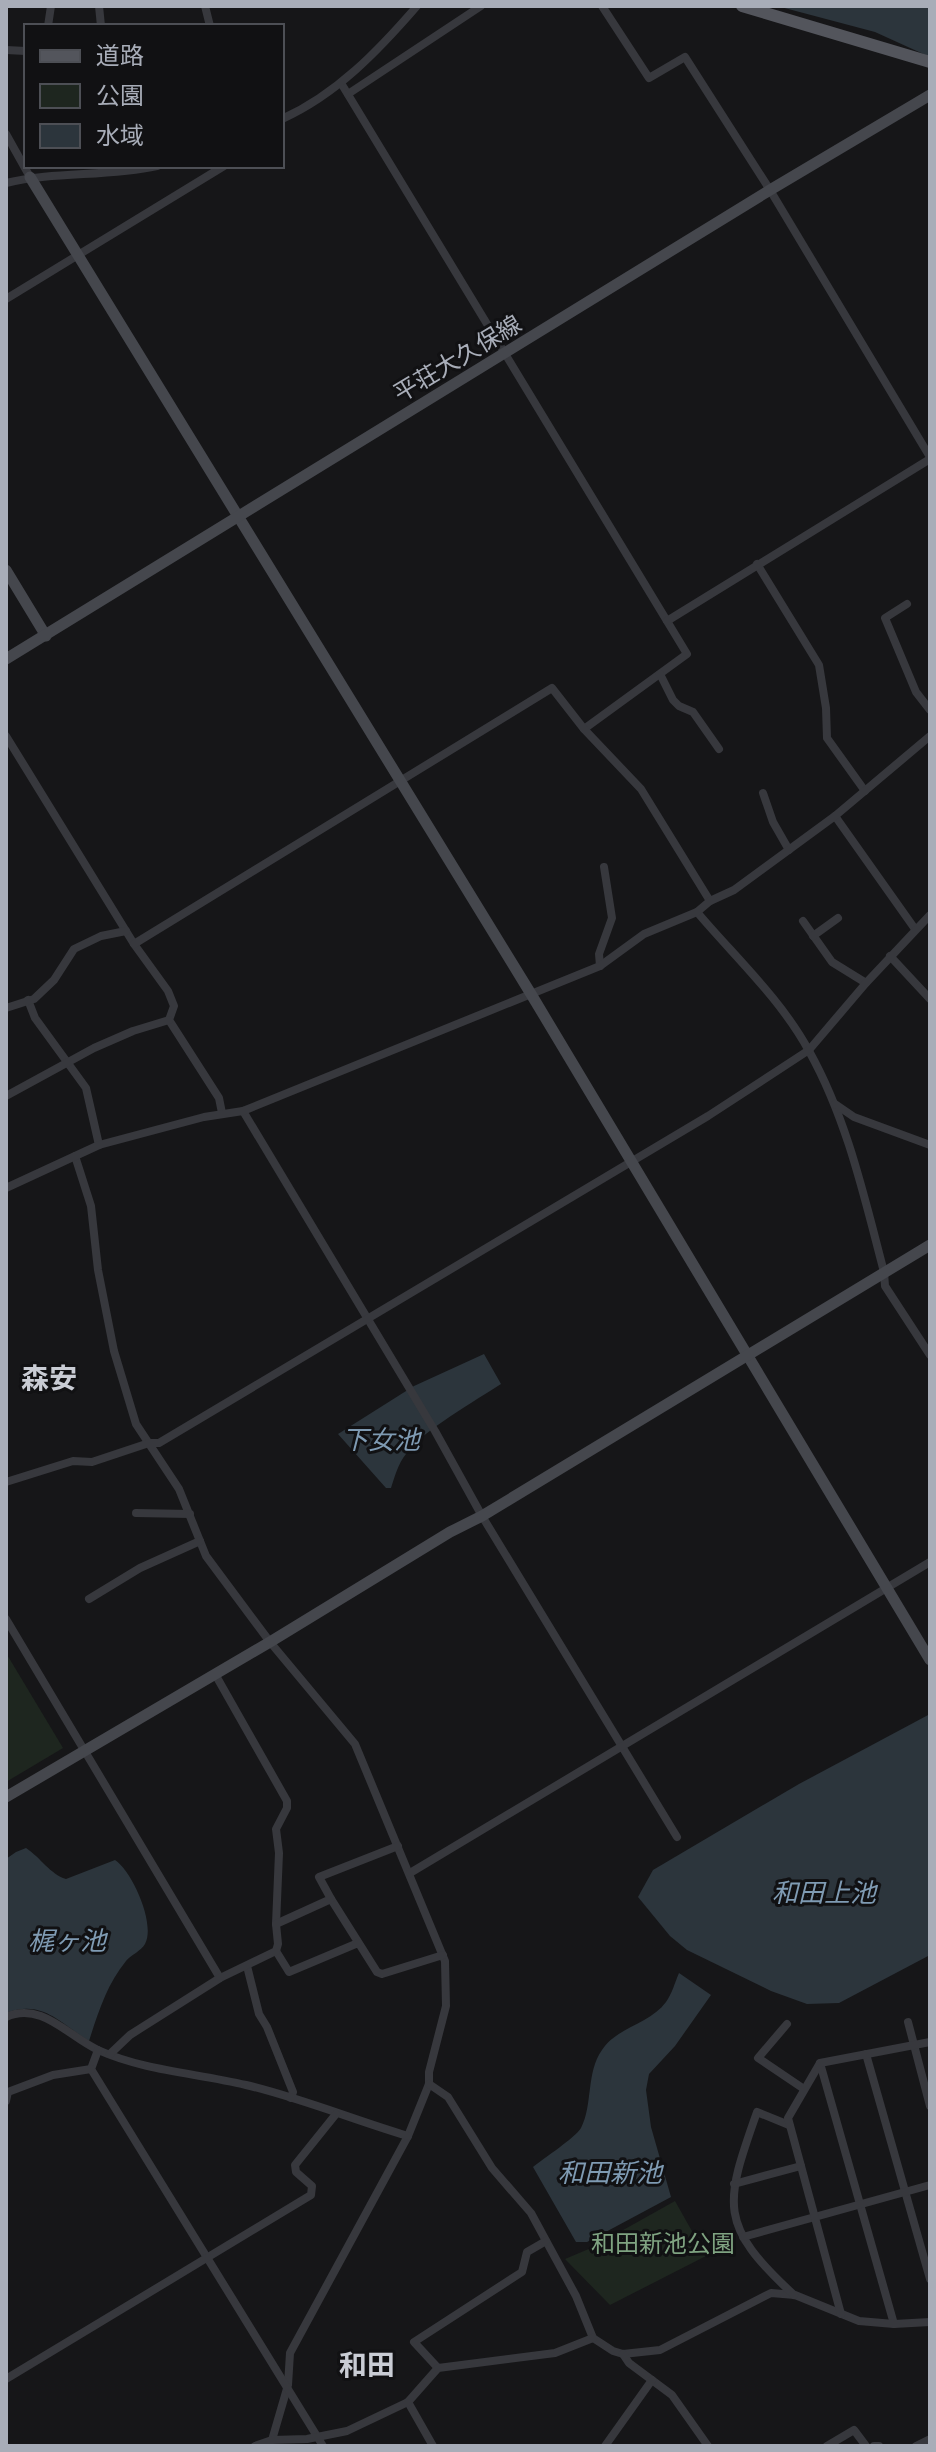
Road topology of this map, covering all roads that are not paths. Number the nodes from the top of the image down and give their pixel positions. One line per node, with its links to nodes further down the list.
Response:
1 (417, 6): 6 (street)
2 (481, 6): 7 (street)
3 (602, 6): 18 (street)
4 (742, 6): 5 (main road)
5 (930, 62)
6 (341, 83): 7 (street); 9 (street)
7 (348, 94): 21 (street)
8 (930, 95): 18 (street, 平荘大久保線)
9 (284, 118)
10 (6, 134): 11 (street)
11 (24, 166)
12 (25, 168): 16 (street)
13 (128, 168): 15 (street)
14 (221, 168): 19 (street)
15 (84, 171): 16 (street)
16 (30, 177): 17 (street); 19 (street)
17 (6, 183)
18 (770, 190): 21 (street, 平荘大久保線); 22 (street)
19 (80, 255): 20 (street); 23 (street)
20 (6, 299)
21 (505, 355): 23 (street, 平荘大久保線); 27 (street)
22 (930, 458): 24 (street)
23 (238, 516): 28 (street, 平荘大久保線); 36 (street)
24 (757, 564): 27 (street); 37 (street)
25 (6, 570): 28 (street)
26 (907, 604): 31 (street)
27 (667, 621): 30 (street)
28 (46, 636): 29 (street, 平荘大久保線)
29 (6, 659)
30 (660, 674): 32 (street); 35 (street)
31 (930, 710)
32 (584, 729): 36 (street); 42 (street)
33 (6, 736): 48 (street)
34 (930, 736): 37 (street)
35 (719, 749)
36 (401, 781): 50 (street); 54 (street)
37 (865, 791): 39 (street)
38 (763, 793): 40 (street)
39 (835, 816): 40 (street); 47 (street)
40 (789, 850): 42 (street)
41 (604, 867): 52 (street)
42 (710, 901): 43 (street)
43 (697, 912): 52 (street); 59 (street)
44 (930, 915): 47 (street)
45 (838, 918): 49 (street)
46 (803, 921): 49 (street)
47 (915, 929): 51 (street)
48 (126, 931): 50 (street); 56 (street)
49 (813, 936): 53 (street)
50 (134, 944): 58 (street)
51 (890, 956): 53 (street); 55 (street)
52 (600, 966): 54 (street)
53 (866, 983): 59 (street)
54 (531, 994): 63 (street); 68 (street)
55 (930, 999)
56 (28, 1000): 57 (street); 60 (street)
57 (6, 1008)
58 (169, 1020): 60 (street); 64 (street)
59 (809, 1050): 62 (street); 68 (street)
60 (66, 1063): 61 (street); 65 (street)
61 (6, 1096)
62 (834, 1104): 66 (street); 71 (street)
63 (243, 1111): 64 (street); 72 (street)
64 (222, 1113): 65 (street)
65 (99, 1145): 67 (street)
66 (930, 1145)
67 (75, 1156): 69 (street); 75 (street)
68 (630, 1160): 72 (street); 74 (street)
69 (6, 1188)
70 (930, 1245): 71 (street)
71 (884, 1272): 73 (street); 74 (street)
72 (366, 1319): 75 (street); 79 (street)
73 (930, 1355)
74 (747, 1356): 79 (street); 82 (street)
75 (149, 1443): 76 (street); 78 (street)
76 (6, 1482)
77 (136, 1513): 78 (street)
78 (190, 1514): 80 (street)
79 (482, 1516): 85 (street); 88 (street)
80 (200, 1541): 83 (street); 85 (street)
81 (930, 1562): 82 (street)
82 (888, 1588): 86 (street); 88 (street)
83 (89, 1599)
84 (6, 1619): 89 (street)
85 (270, 1642): 87 (street); 92 (street)
86 (930, 1660)
87 (215, 1674): 89 (street); 95 (street)
88 (623, 1745): 91 (street); 93 (street)
89 (83, 1750): 90 (street); 100 (street)
90 (6, 1797)
91 (677, 1837)
92 (398, 1846): 93 (street); 94 (street)
93 (410, 1873): 98 (street)
94 (331, 1899): 95 (street); 96 (street)
95 (276, 1924): 97 (street)
96 (358, 1943): 97 (street); 98 (street)
97 (276, 1951): 99 (street)
98 (443, 1955): 111 (street)
99 (247, 1966): 100 (street); 114 (street)
100 (220, 1978): 107 (street)
101 (6, 2017): 106 (street)
102 (908, 2022): 105 (street)
103 (787, 2024): 112 (street)
104 (930, 2042): 105 (street)
105 (913, 2045): 108 (street); 115 (street)
106 (98, 2050): 107 (street); 110 (street)
107 (110, 2054): 114 (street)
108 (866, 2054): 109 (street); 122 (street)
109 (820, 2063): 112 (street); 123 (street)
110 (91, 2069): 113 (street); 127 (street)
111 (429, 2084): 118 (street); 126 (street)
112 (804, 2089): 117 (street)
113 (7, 2094)
114 (291, 2098): 116 (street)
115 (930, 2106)
116 (336, 2114): 118 (street); 127 (street)
117 (789, 2125): 119 (street); 120 (street)
118 (408, 2136): 138 (street)
119 (801, 2166): 120 (street); 124 (street)
120 (734, 2184): 125 (street)
121 (930, 2185): 122 (street)
122 (904, 2192): 123 (street); 128 (street)
123 (861, 2204): 124 (street); 132 (street)
124 (816, 2217): 125 (street); 130 (street)
125 (743, 2237): 129 (street)
126 (546, 2241): 133 (street); 135 (street)
127 (207, 2258): 136 (street); 138 (street)
128 (930, 2279)
129 (795, 2295): 130 (street); 134 (street)
130 (841, 2314): 132 (street)
131 (930, 2322): 132 (street)
132 (894, 2324)
133 (593, 2338): 134 (street); 135 (street)
134 (623, 2354): 137 (street)
135 (438, 2368): 139 (street)
136 (6, 2379)
137 (652, 2380): 145 (street); 146 (street)
138 (288, 2385): 141 (street); 142 (street)
139 (408, 2402): 142 (street); 144 (street)
140 (930, 2439): 149 (street)
141 (272, 2440): 142 (street); 143 (street)
142 (321, 2442)
143 (255, 2446)
144 (433, 2446)
145 (605, 2446)
146 (708, 2446)
147 (827, 2446): 148 (street)
148 (866, 2446)
149 (916, 2446)

